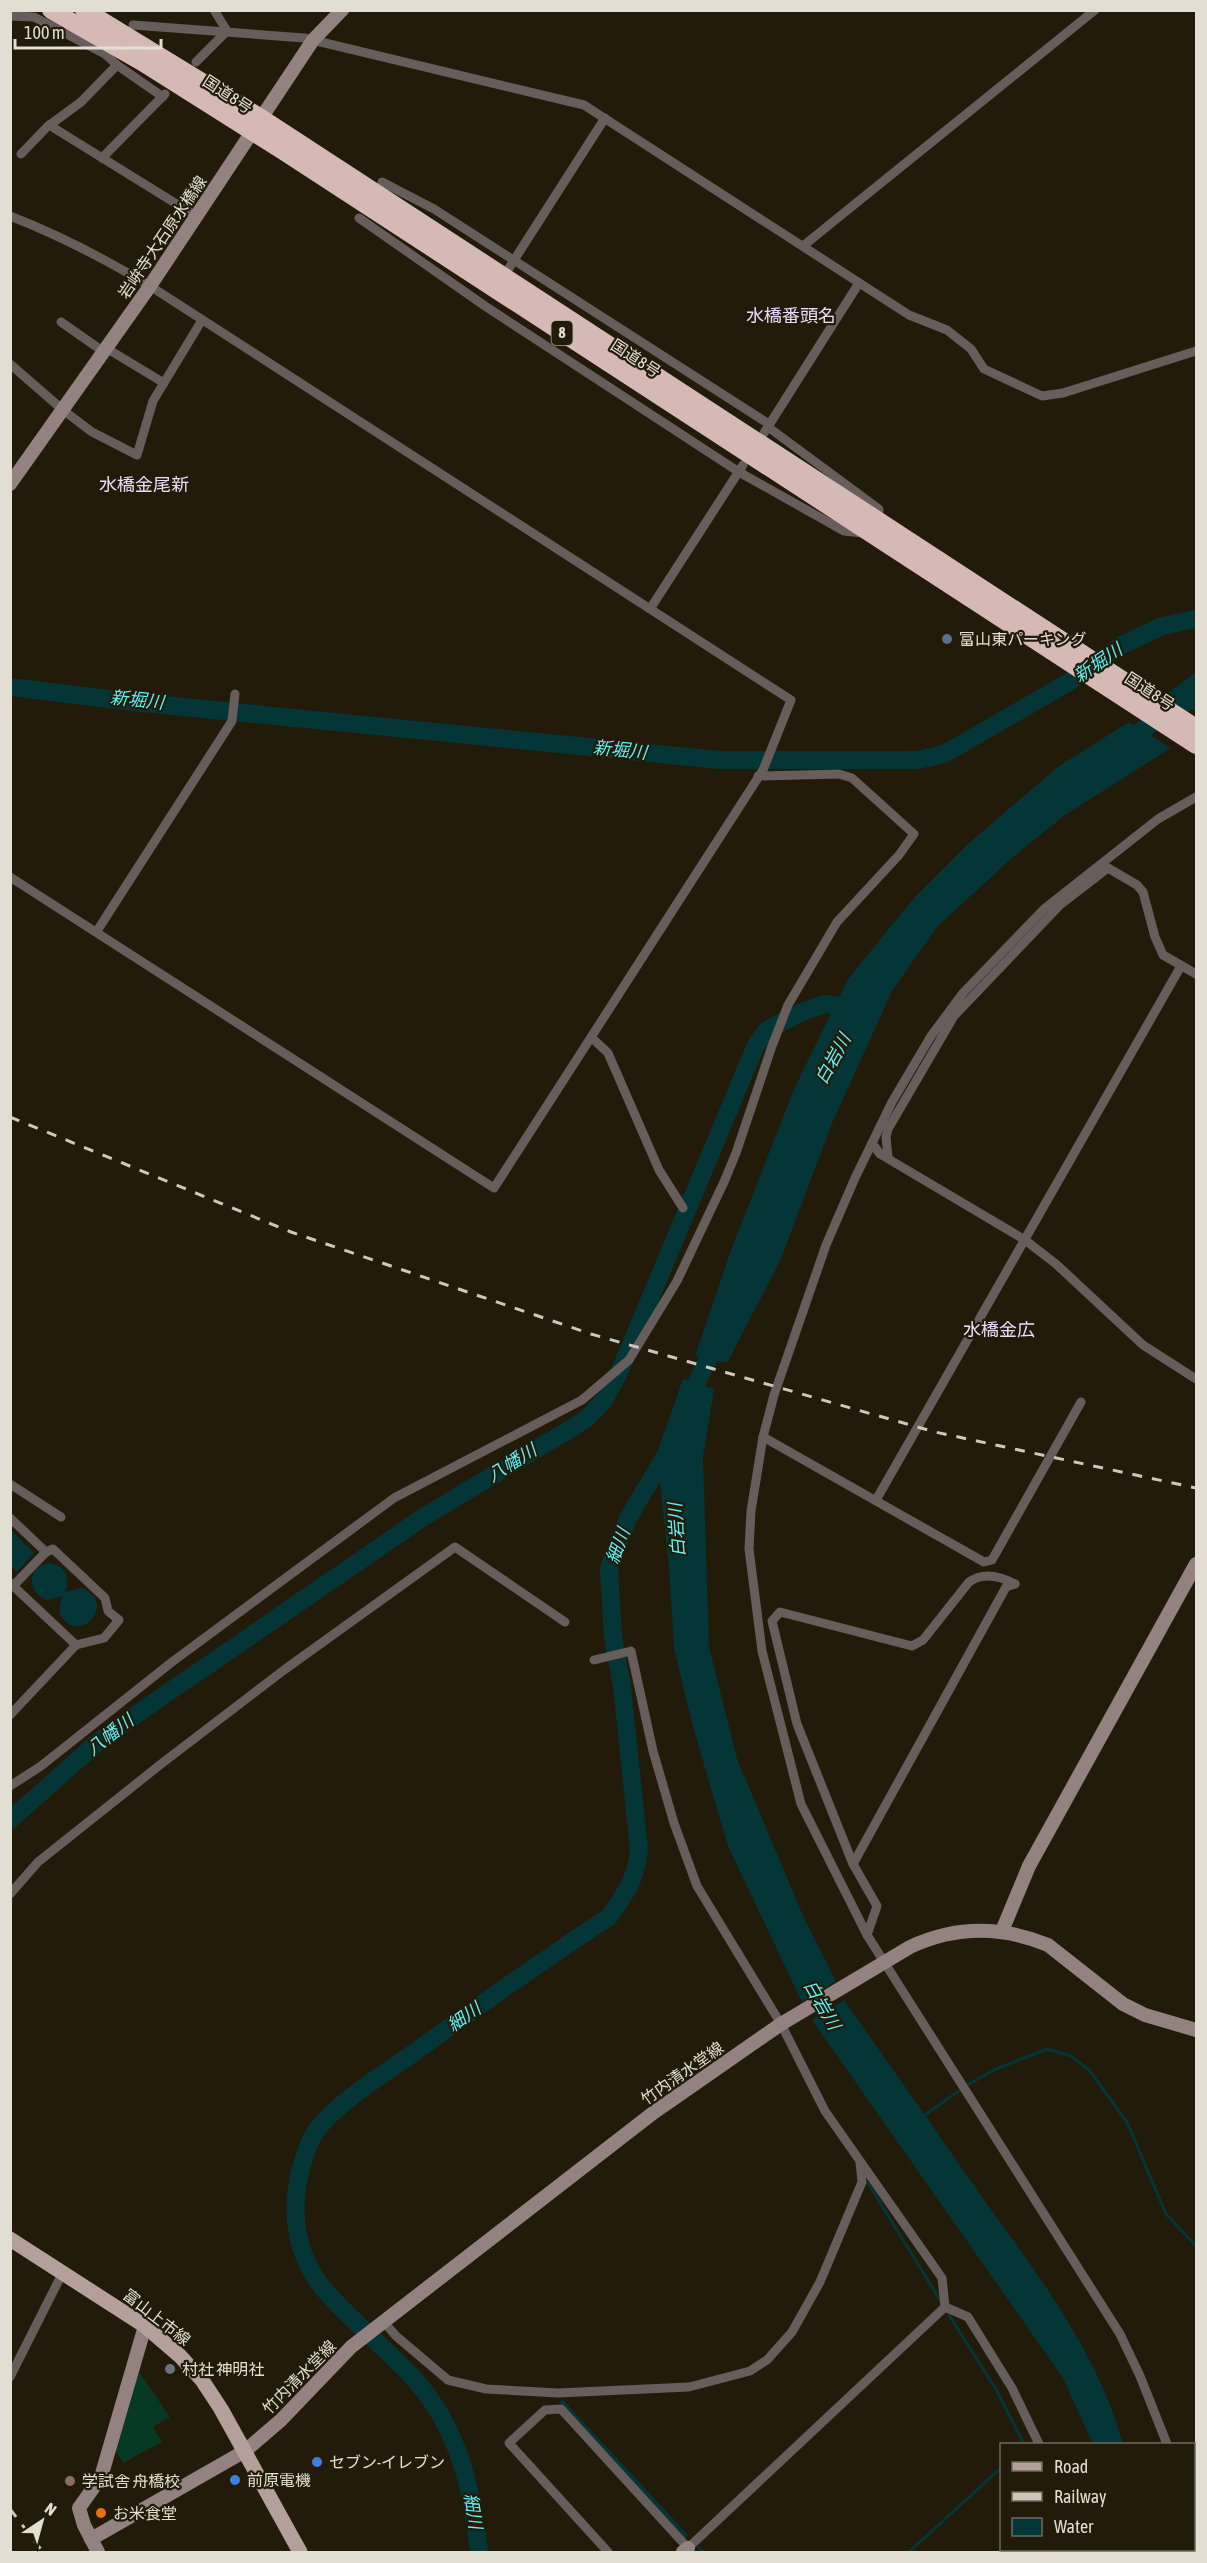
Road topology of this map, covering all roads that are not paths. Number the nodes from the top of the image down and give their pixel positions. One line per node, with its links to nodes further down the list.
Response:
1 (51, 10): 14 (highway, 国道8号 / 8)
2 (84, 10): 14 (highway, 国道8号 / 8)
3 (214, 10): 8 (street)
4 (342, 10): 9 (main road, 岩峅寺大石原水橋線)
5 (1095, 10): 21 (street)
6 (10, 16): 11 (street)
7 (133, 25): 8 (street)
8 (227, 31): 9 (street); 10 (street)
9 (313, 40): 12 (street); 14 (main road, 岩峅寺大石原水橋線)
10 (196, 62)
11 (117, 65): 13 (street); 16 (street)
12 (605, 118): 21 (street); 22 (street)
13 (49, 125): 15 (street); 16 (street)
14 (256, 125): 19 (main road, 岩峅寺大石原水橋線); 35 (highway, 国道8号 / 8)
15 (21, 154)
16 (102, 158): 19 (street)
17 (382, 182): 22 (street)
18 (10, 216): 24 (street)
19 (196, 216): 24 (main road, 岩峅寺大石原水橋線)
20 (359, 218): 33 (street)
21 (802, 246): 23 (street)
22 (512, 264): 32 (street)
23 (859, 283): 28 (street); 32 (street)
24 (150, 286): 25 (street); 27 (main road, 岩峅寺大石原水橋線)
25 (202, 320): 30 (street); 36 (street)
26 (61, 322): 27 (street)
27 (105, 350): 30 (street); 31 (main road, 岩峅寺大石原水橋線)
28 (1197, 351)
29 (10, 364): 31 (street)
30 (164, 383): 31 (street)
31 (63, 410): 34 (main road, 岩峅寺大石原水橋線)
32 (767, 428): 35 (street)
33 (741, 468): 35 (street); 36 (street)
34 (10, 484)
35 (873, 526): 37 (highway, 国道8号 / 8)
36 (650, 609): 41 (street)
37 (1074, 657): 39 (highway, 国道8号 / 8); 40 (highway, 国道8号 / 8)
38 (235, 694): 44 (street)
39 (1197, 728)
40 (1197, 745)
41 (760, 773): 47 (street); 66 (street)
42 (1197, 797): 48 (street)
43 (10, 877): 44 (street)
44 (97, 931): 47 (street)
45 (1181, 966): 46 (street); 49 (street); 51 (street)
46 (1197, 975)
47 (591, 1037): 50 (street)
48 (872, 1143): 49 (street); 54 (street)
49 (888, 1157): 51 (street)
50 (683, 1208)
51 (1025, 1240): 52 (street); 56 (street)
52 (1197, 1379)
53 (1081, 1402): 56 (street)
54 (763, 1437): 56 (street); 70 (street)
55 (10, 1484): 57 (street)
56 (876, 1500)
57 (61, 1517)
58 (10, 1518): 59 (street)
59 (46, 1552): 61 (street); 63 (street)
60 (1197, 1564): 69 (main road)
61 (12, 1584): 63 (street)
62 (566, 1622): 68 (street)
63 (76, 1646): 65 (street)
64 (594, 1660): 72 (street)
65 (10, 1715)
66 (10, 1786)
67 (853, 1864): 67 (street); 70 (street)
68 (10, 1894)
69 (1002, 1931): 71 (main road, 竹内清水堂線); 73 (main road, 竹内清水堂線)
70 (867, 1935): 71 (street)
71 (883, 1962): 72 (main road, 竹内清水堂線); 82 (street)
72 (781, 2024): 74 (street); 78 (main road, 竹内清水堂線)
73 (1197, 2030)
74 (860, 2161): 77 (street); 78 (street)
75 (10, 2239): 76 (main road, 富山上市線)
76 (63, 2272): 79 (main road, 富山上市線); 80 (street)
77 (945, 2307): 81 (street); 85 (street)
78 (384, 2322): 83 (main road, 竹内清水堂線)
79 (145, 2326): 83 (main road, 富山上市線); 84 (main road)
80 (10, 2378)
81 (1038, 2443)
82 (1166, 2443)
83 (245, 2451): 84 (main road, 竹内清水堂線); 87 (main road, 富山上市線)
84 (91, 2539): 86 (main road)
85 (686, 2550): 88 (street)
86 (98, 2553)
87 (300, 2553)
88 (608, 2553)

